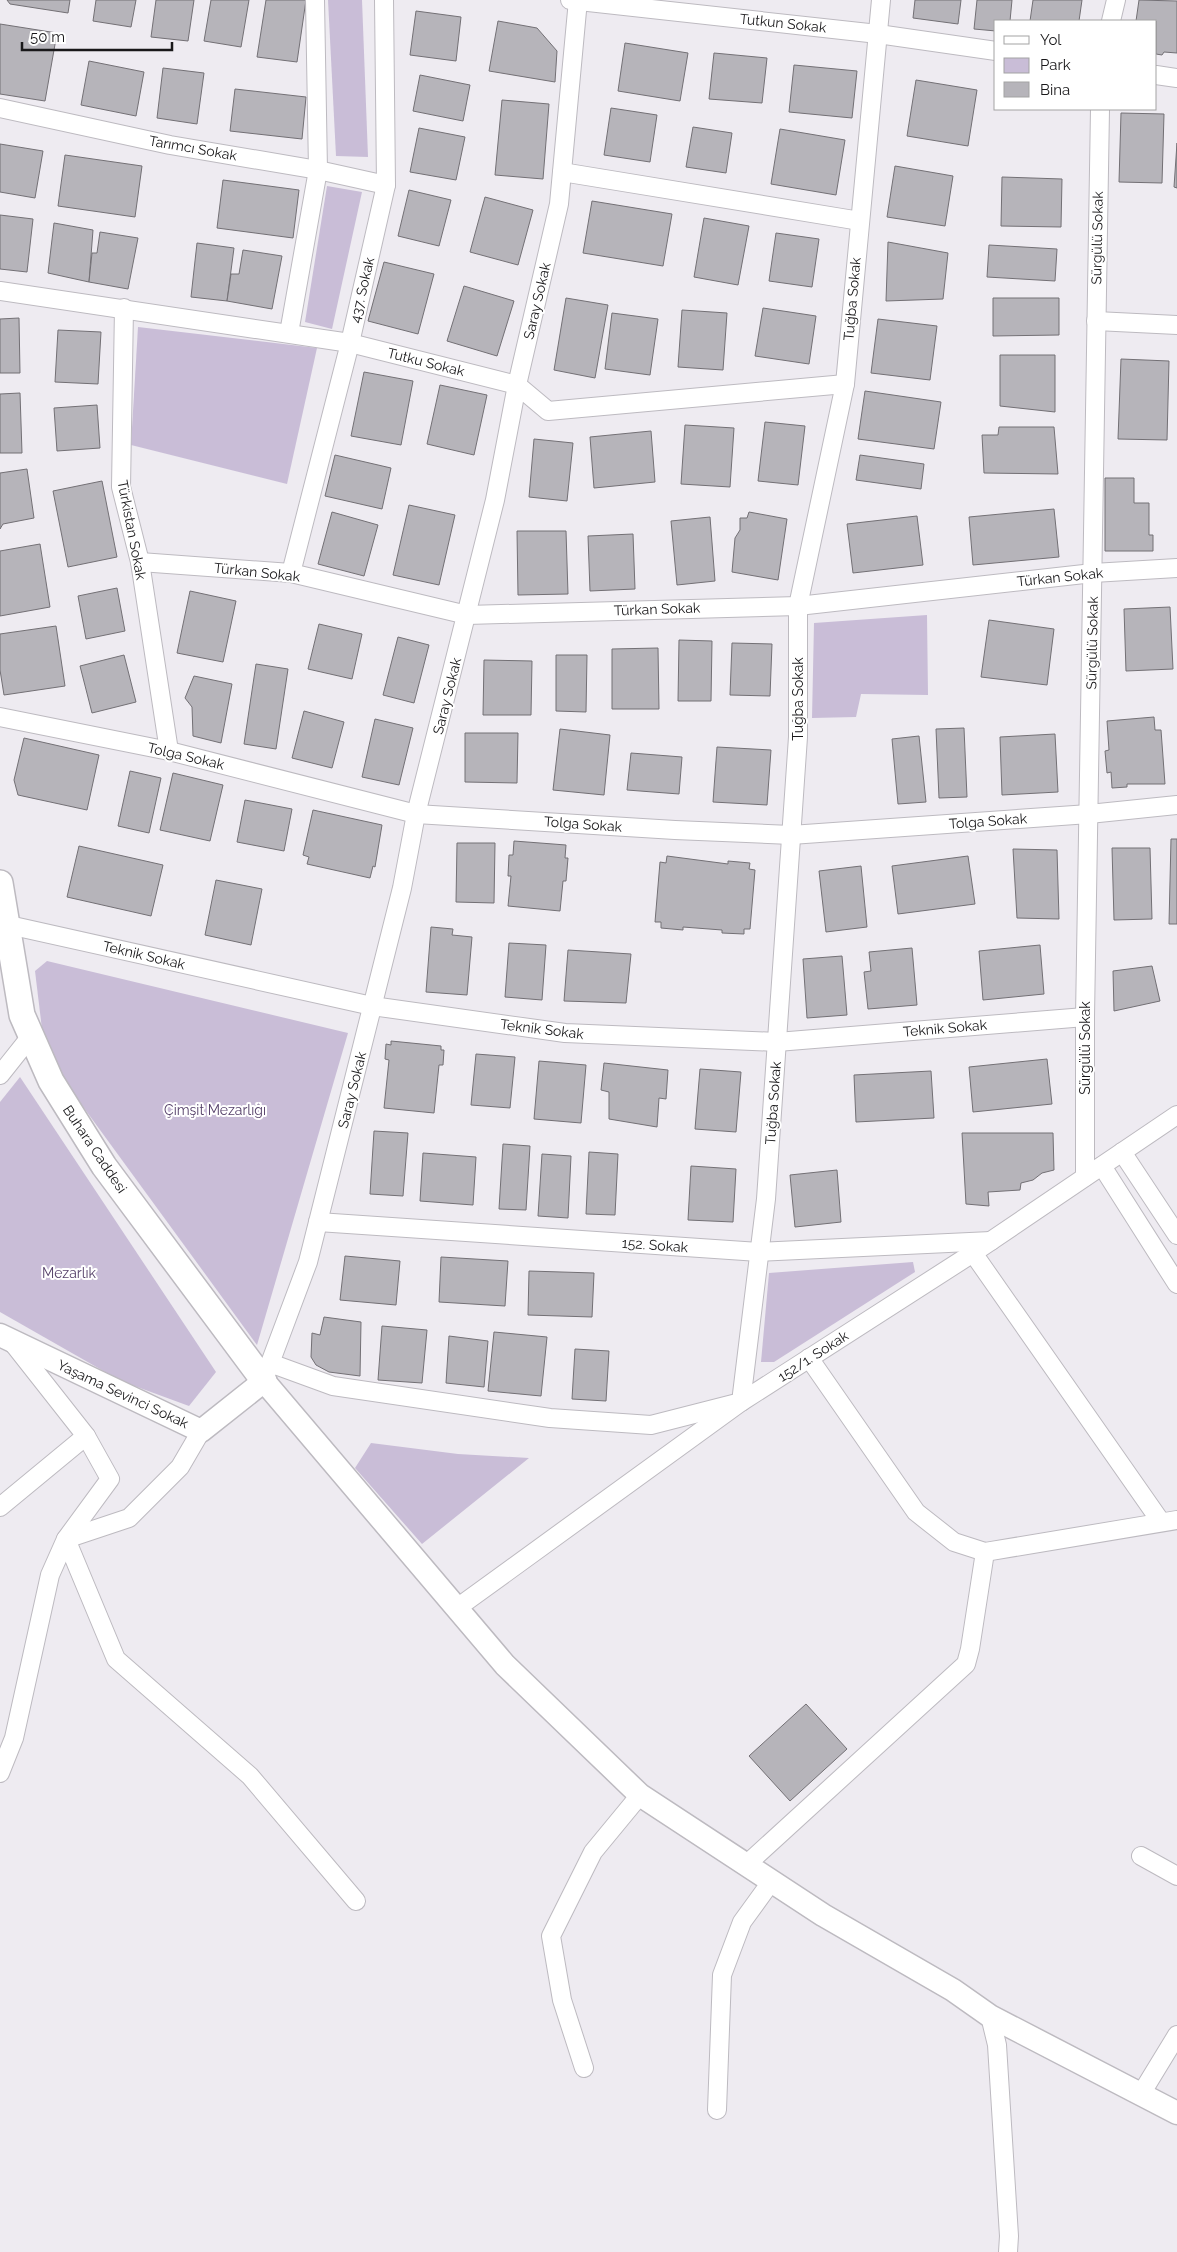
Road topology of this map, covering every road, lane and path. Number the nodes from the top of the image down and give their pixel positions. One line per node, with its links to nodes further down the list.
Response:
1 (315, 0): 13 (street)
2 (384, 0): 15 (street, 437. Sokak)
3 (575, 0): 7 (street, Tutkun Sokak); 14 (street, Saray Sokak)
4 (881, 0): 7 (street, Tuğba Sokak)
5 (1116, 0): 6 (street)
6 (1111, 20)
7 (878, 34): 8 (street, Tutkun Sokak); 16 (street, Tuğba Sokak)
8 (994, 51)
9 (1157, 75): 10 (street)
10 (1177, 78)
11 (0, 108): 13 (street, Tarımcı Sokak)
12 (1100, 110): 19 (street, Sürgülü Sokak)
13 (318, 170): 15 (street, Tarımcı Sokak); 21 (street)
14 (562, 172): 16 (street); 24 (street, Saray Sokak)
15 (386, 185): 22 (street, 437. Sokak)
16 (860, 221): 23 (street, Tuğba Sokak)
17 (0, 291): 18 (street, Tutku Sokak)
18 (124, 308): 21 (street, Tutku Sokak); 25 (street, Türkistan Sokak)
19 (1096, 321): 20 (street); 28 (street, Sürgülü Sokak)
20 (1177, 325)
21 (289, 333): 22 (street, Tutku Sokak)
22 (350, 343): 24 (street, Tutku Sokak); 27 (street, 437. Sokak)
23 (845, 384): 24 (street, Tutku Sokak); 29 (street, Tuğba Sokak)
24 (517, 385): 30 (street, Saray Sokak)
25 (140, 562): 27 (street, Türkan Sokak); 32 (street, Türkistan Sokak)
26 (1177, 568): 28 (street, Türkan Sokak)
27 (291, 573): 30 (street, Türkan Sokak)
28 (1093, 573): 29 (street, Türkan Sokak); 35 (street, Sürgülü Sokak)
29 (798, 606): 30 (street, Türkan Sokak); 36 (street, Tuğba Sokak)
30 (467, 615): 34 (street, Saray Sokak)
31 (0, 717): 32 (street, Tolga Sokak)
32 (169, 751): 34 (street, Tolga Sokak)
33 (1177, 805): 35 (street, Tolga Sokak)
34 (416, 814): 36 (street, Tolga Sokak); 39 (street, Saray Sokak)
35 (1089, 814): 36 (street, Tolga Sokak); 40 (street, Sürgülü Sokak)
36 (791, 835): 42 (street, Tuğba Sokak)
37 (0, 883): 38 (main road, Buhara Caddesi)
38 (3, 924): 39 (street, Teknik Sokak); 41 (main road, Buhara Caddesi)
39 (372, 1006): 42 (street, Teknik Sokak); 48 (street, Saray Sokak)
40 (1085, 1017): 42 (street, Teknik Sokak); 47 (street, Sürgülü Sokak)
41 (31, 1036): 43 (street); 56 (main road, Buhara Caddesi)
42 (777, 1042): 51 (street, Tuğba Sokak)
43 (0, 1075)
44 (1177, 1115): 45 (street, 152/1. Sokak)
45 (1122, 1152): 46 (street, 152/1. Sokak); 49 (street)
46 (1102, 1166): 47 (street, 152/1. Sokak); 53 (street)
47 (1085, 1178): 50 (street, 152/1. Sokak)
48 (318, 1222): 51 (street, 152. Sokak); 56 (street, Saray Sokak)
49 (1177, 1235)
50 (991, 1241): 51 (street, 152. Sokak); 52 (street, 152/1. Sokak)
51 (759, 1252): 57 (street, Tuğba Sokak)
52 (973, 1253): 55 (street, 152/1. Sokak); 61 (street)
53 (1177, 1284)
54 (6, 1338): 58 (street, Yaşama Sevinci Sokak); 59 (street)
55 (808, 1358): 57 (street, 152/1. Sokak); 63 (street)
56 (267, 1372): 57 (street); 58 (street, Yaşama Sevinci Sokak); 64 (street)
57 (741, 1402): 64 (street, 152/1. Sokak)
58 (201, 1431): 62 (street)
59 (86, 1436): 60 (street); 62 (street)
60 (0, 1507)
61 (1169, 1521): 63 (street)
62 (66, 1539): 65 (street); 72 (street)
63 (985, 1552): 69 (street)
64 (457, 1608): 67 (street)
65 (7, 1734): 66 (street)
66 (0, 1773)
67 (640, 1796): 69 (street); 75 (street)
68 (1142, 1856): 70 (street)
69 (746, 1865): 71 (street)
70 (1177, 1876)
71 (771, 1882): 73 (street); 78 (street)
72 (356, 1901)
73 (990, 2016): 76 (street); 79 (street)
74 (1177, 2035): 76 (street)
75 (584, 2068)
76 (1141, 2094): 77 (street)
77 (1175, 2109)
78 (717, 2110)
79 (1008, 2252)

